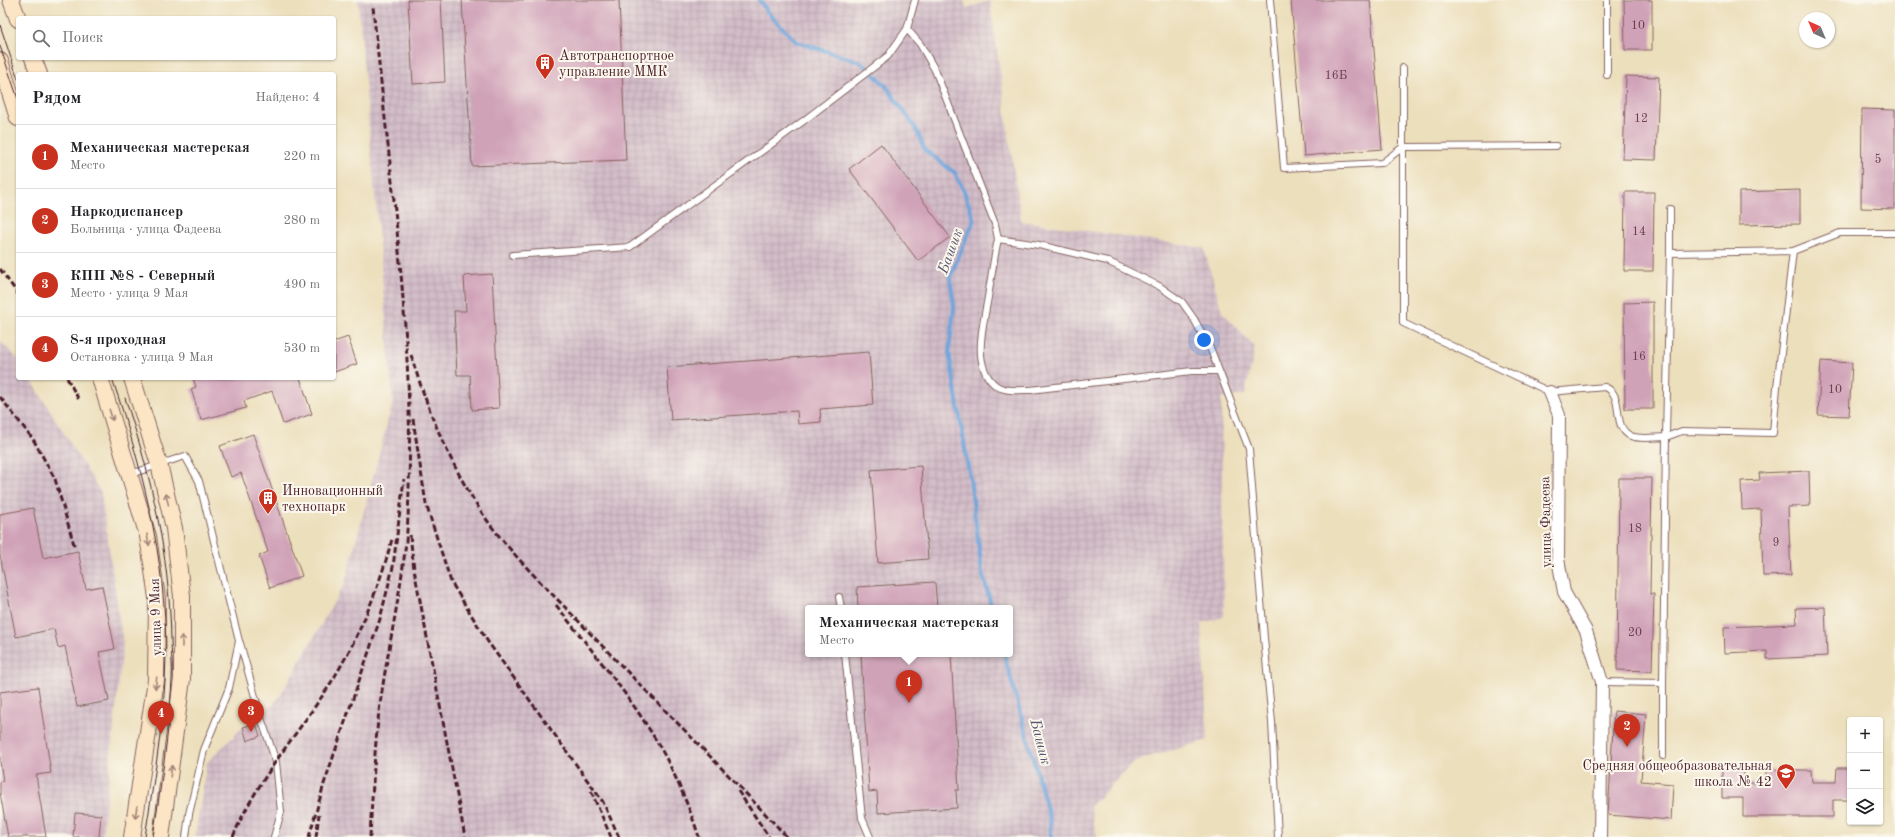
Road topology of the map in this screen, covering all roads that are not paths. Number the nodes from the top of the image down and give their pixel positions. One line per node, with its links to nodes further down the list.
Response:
1 (11, 0): 5 (main road)
2 (915, 0): 6 (lane)
3 (1270, 0): 14 (lane)
4 (1607, 0): 11 (lane)
5 (17, 16)
6 (907, 29): 17 (lane); 20 (lane)
7 (34, 60): 10 (main road)
8 (0, 61): 12 (main road)
9 (1403, 68): 14 (lane)
10 (38, 72)
11 (1607, 75)
12 (16, 112)
13 (1556, 146): 14 (lane)
14 (1403, 147): 24 (lane)
15 (1670, 209): 19 (lane)
16 (1895, 233): 18 (lane)
17 (998, 239): 21 (lane); 21 (lane)
18 (1793, 251): 19 (lane); 25 (lane)
19 (1670, 253): 25 (lane)
20 (512, 255)
21 (1218, 371): 40 (lane)
22 (101, 380): 27 (main road, улица 9 Мая, one-way to 27)
23 (133, 380): 26 (main road, улица 9 Мая)
24 (1550, 392): 25 (lane); 32 (street, улица Фадеева)
25 (1666, 437): 33 (lane)
26 (159, 464): 27 (lane); 30 (lane); 36 (main road, улица 9 Мая, one-way to 26)
27 (130, 474): 35 (main road, улица 9 Мая, one-way to 35)
28 (839, 597): 29 (lane)
29 (840, 605)
30 (239, 641): 37 (lane); 38 (lane)
31 (845, 657): 39 (lane)
32 (1602, 682): 33 (lane); 41 (street, улица Фадеева)
33 (1663, 683): 34 (lane)
34 (1663, 756)
35 (132, 837)
36 (161, 837)
37 (186, 837)
38 (274, 837)
39 (870, 837)
40 (1278, 837)
41 (1600, 837)

